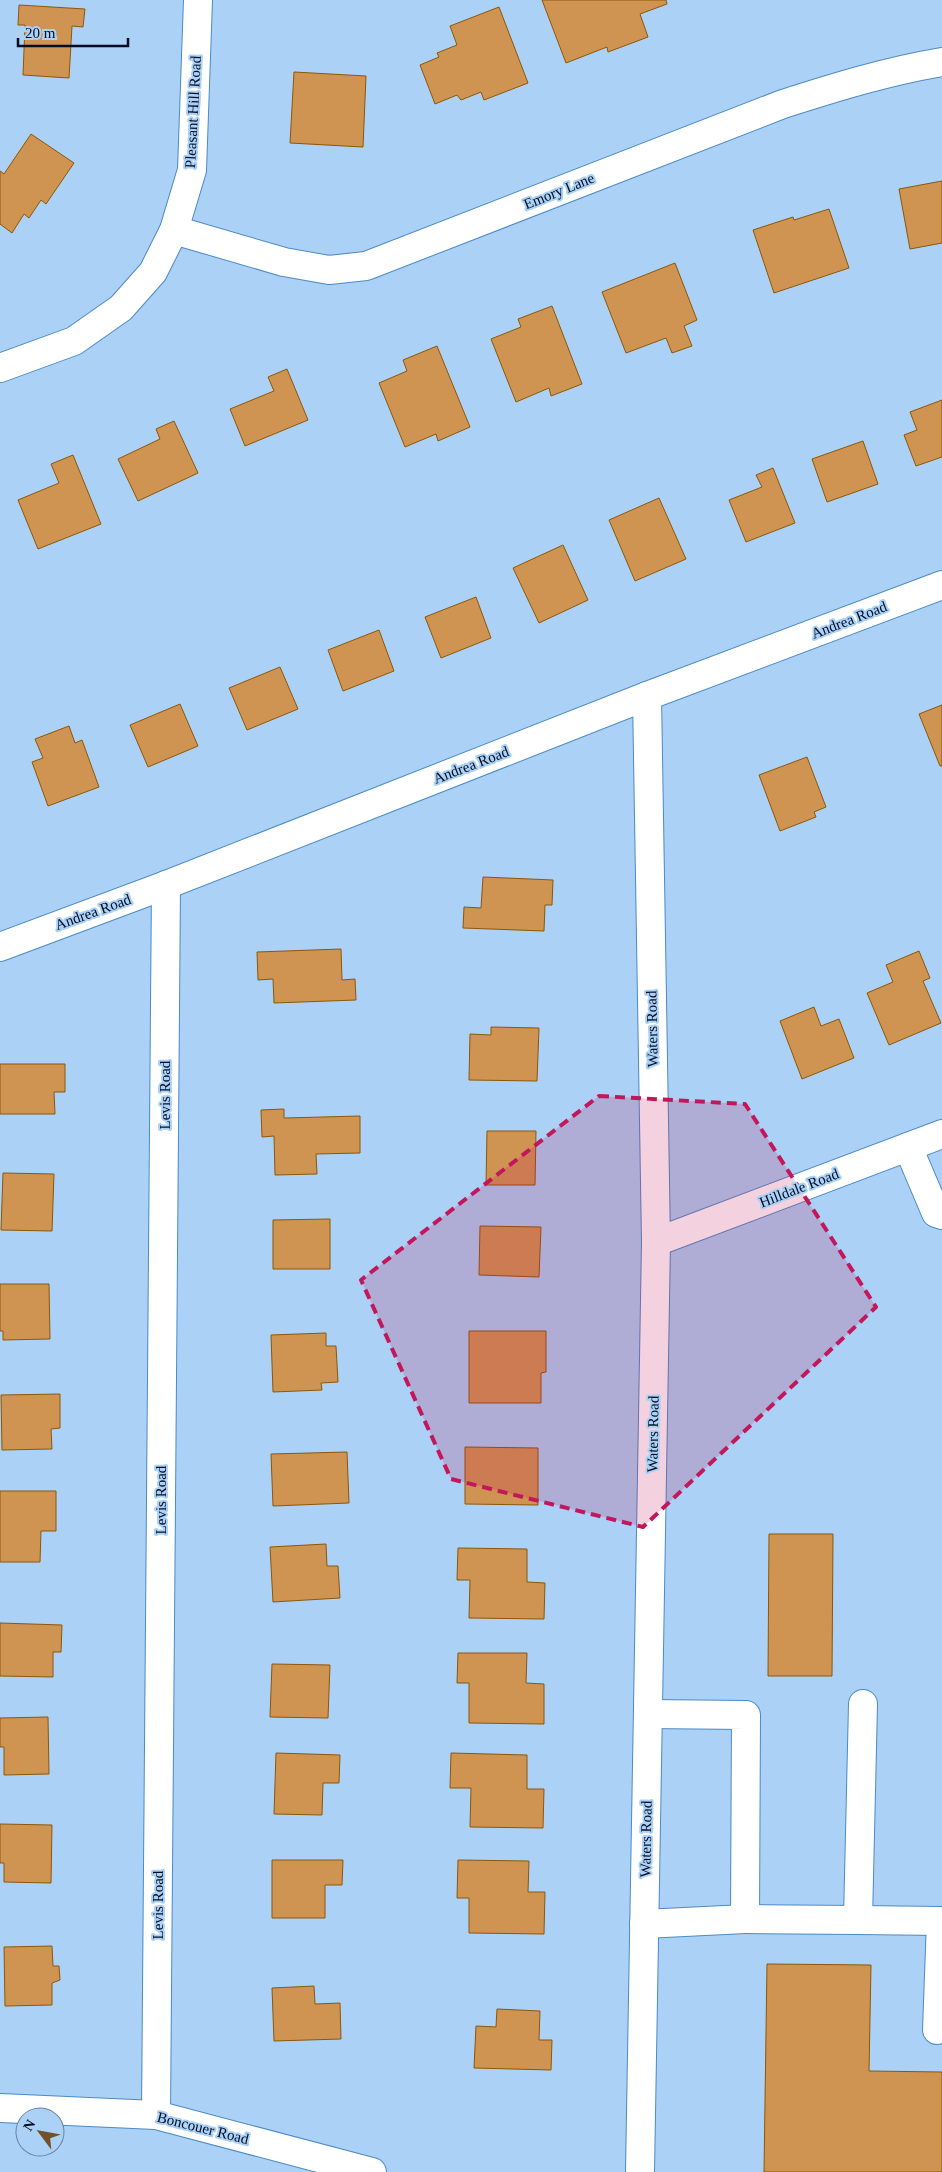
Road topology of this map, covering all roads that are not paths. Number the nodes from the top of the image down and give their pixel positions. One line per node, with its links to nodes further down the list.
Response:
1 (198, 0): 3 (street, Pleasant Hill Road)
2 (942, 62): 3 (street, Emory Lane)
3 (174, 230): 4 (street, Pleasant Hill Road)
4 (0, 368)
5 (942, 585): 6 (street, Andrea Road)
6 (647, 696): 7 (street, Andrea Road); 12 (street, Waters Road)
7 (166, 885): 8 (street, Andrea Road); 21 (street, Levis Road)
8 (0, 947)
9 (942, 1134): 10 (street, Hilldale Road)
10 (908, 1146): 11 (street); 12 (street, Hilldale Road)
11 (942, 1215)
12 (656, 1242): 14 (street, Waters Road)
13 (863, 1704): 16 (street)
14 (648, 1714): 15 (street); 18 (street, Waters Road)
15 (746, 1919): 16 (street); 18 (street)
16 (858, 1920): 17 (street)
17 (942, 1921): 19 (street)
18 (644, 1924): 23 (street, Waters Road)
19 (937, 2030)
20 (0, 2108): 21 (street, Boncouer Road)
21 (156, 2115): 22 (street, Boncouer Road)
22 (372, 2172)
23 (640, 2172)

